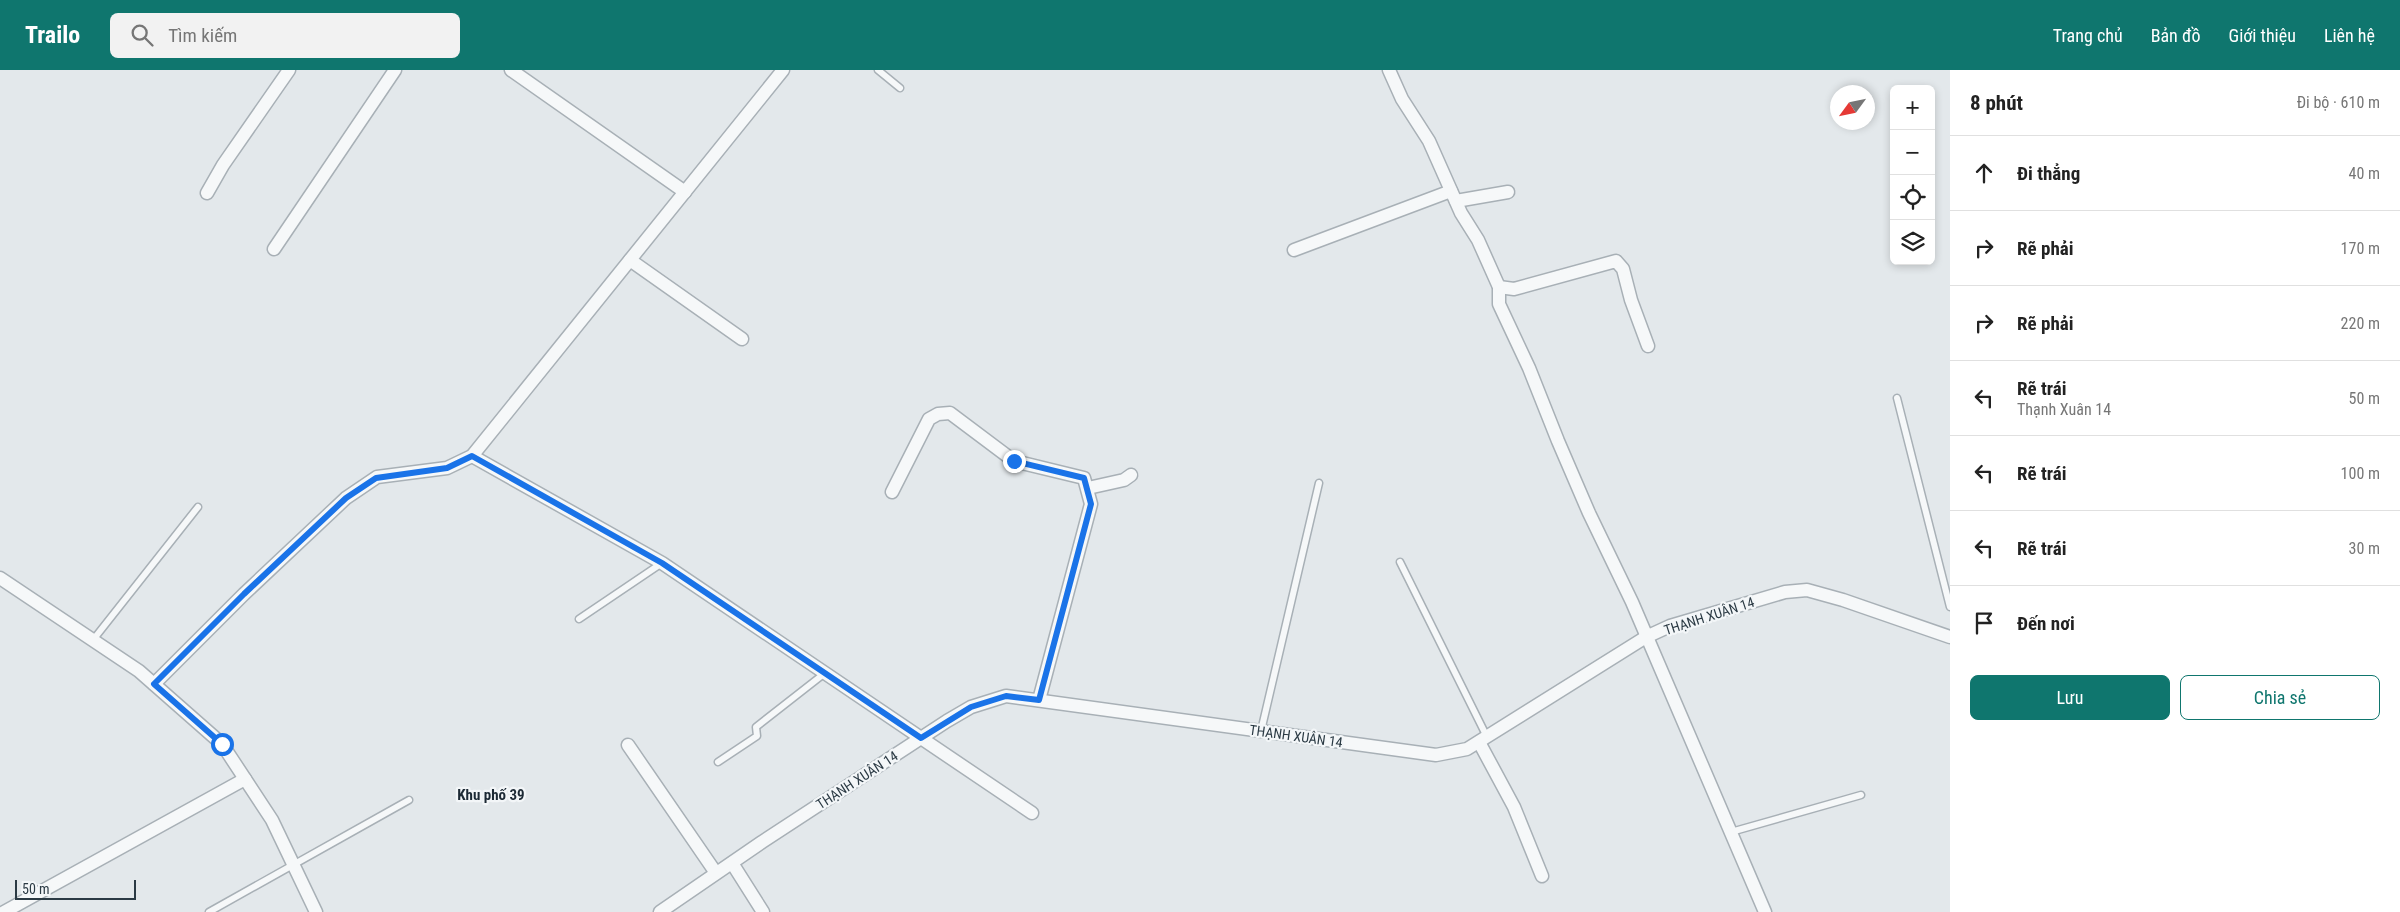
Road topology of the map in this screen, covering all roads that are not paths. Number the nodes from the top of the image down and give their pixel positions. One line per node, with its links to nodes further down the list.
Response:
1 (289, 70): 10 (street)
2 (395, 70): 12 (street)
3 (512, 70): 8 (street)
4 (783, 70): 8 (street)
5 (878, 70): 7 (lane)
6 (1389, 70): 11 (street)
7 (900, 88)
8 (685, 192): 14 (street)
9 (1508, 192): 11 (street)
10 (208, 193)
11 (1454, 196): 13 (street); 15 (street)
12 (274, 249)
13 (1294, 250)
14 (630, 260): 16 (street); 19 (street)
15 (1499, 287): 17 (street); 30 (street)
16 (742, 339)
17 (1648, 346)
18 (1897, 398): 28 (lane)
19 (472, 456): 26 (street); 34 (street)
20 (1131, 475): 22 (street)
21 (1319, 483): 36 (lane)
22 (1088, 488): 23 (street); 35 (street)
23 (892, 492)
24 (198, 508): 32 (lane)
25 (1400, 562): 38 (lane)
26 (662, 563): 29 (lane); 33 (street)
27 (0, 578): 32 (street)
28 (1950, 607)
29 (578, 619)
30 (1646, 637): 31 (street, THẠNH XUÂN 14); 38 (street, THẠNH XUÂN 14); 45 (street)
31 (1950, 637)
32 (93, 640): 34 (street)
33 (825, 674): 37 (street); 40 (lane)
34 (154, 684): 41 (street)
35 (1039, 700): 36 (street, THẠNH XUÂN 14); 37 (street, THẠNH XUÂN 14)
36 (1261, 730): 38 (street, THẠNH XUÂN 14)
37 (921, 738): 44 (street); 46 (street, THẠNH XUÂN 14)
38 (1483, 739): 49 (street)
39 (628, 745): 48 (street)
40 (718, 762)
41 (245, 779): 47 (street); 50 (street)
42 (1861, 795): 45 (lane)
43 (409, 800): 47 (lane)
44 (1032, 813)
45 (1731, 832): 55 (street)
46 (732, 863): 48 (street, THẠNH XUÂN 14); 54 (street)
47 (294, 866): 51 (lane); 52 (street)
48 (716, 873): 53 (street, THẠNH XUÂN 14)
49 (1542, 876)
50 (4, 912)
51 (209, 912)
52 (316, 912)
53 (660, 912)
54 (763, 912)
55 (1765, 912)

